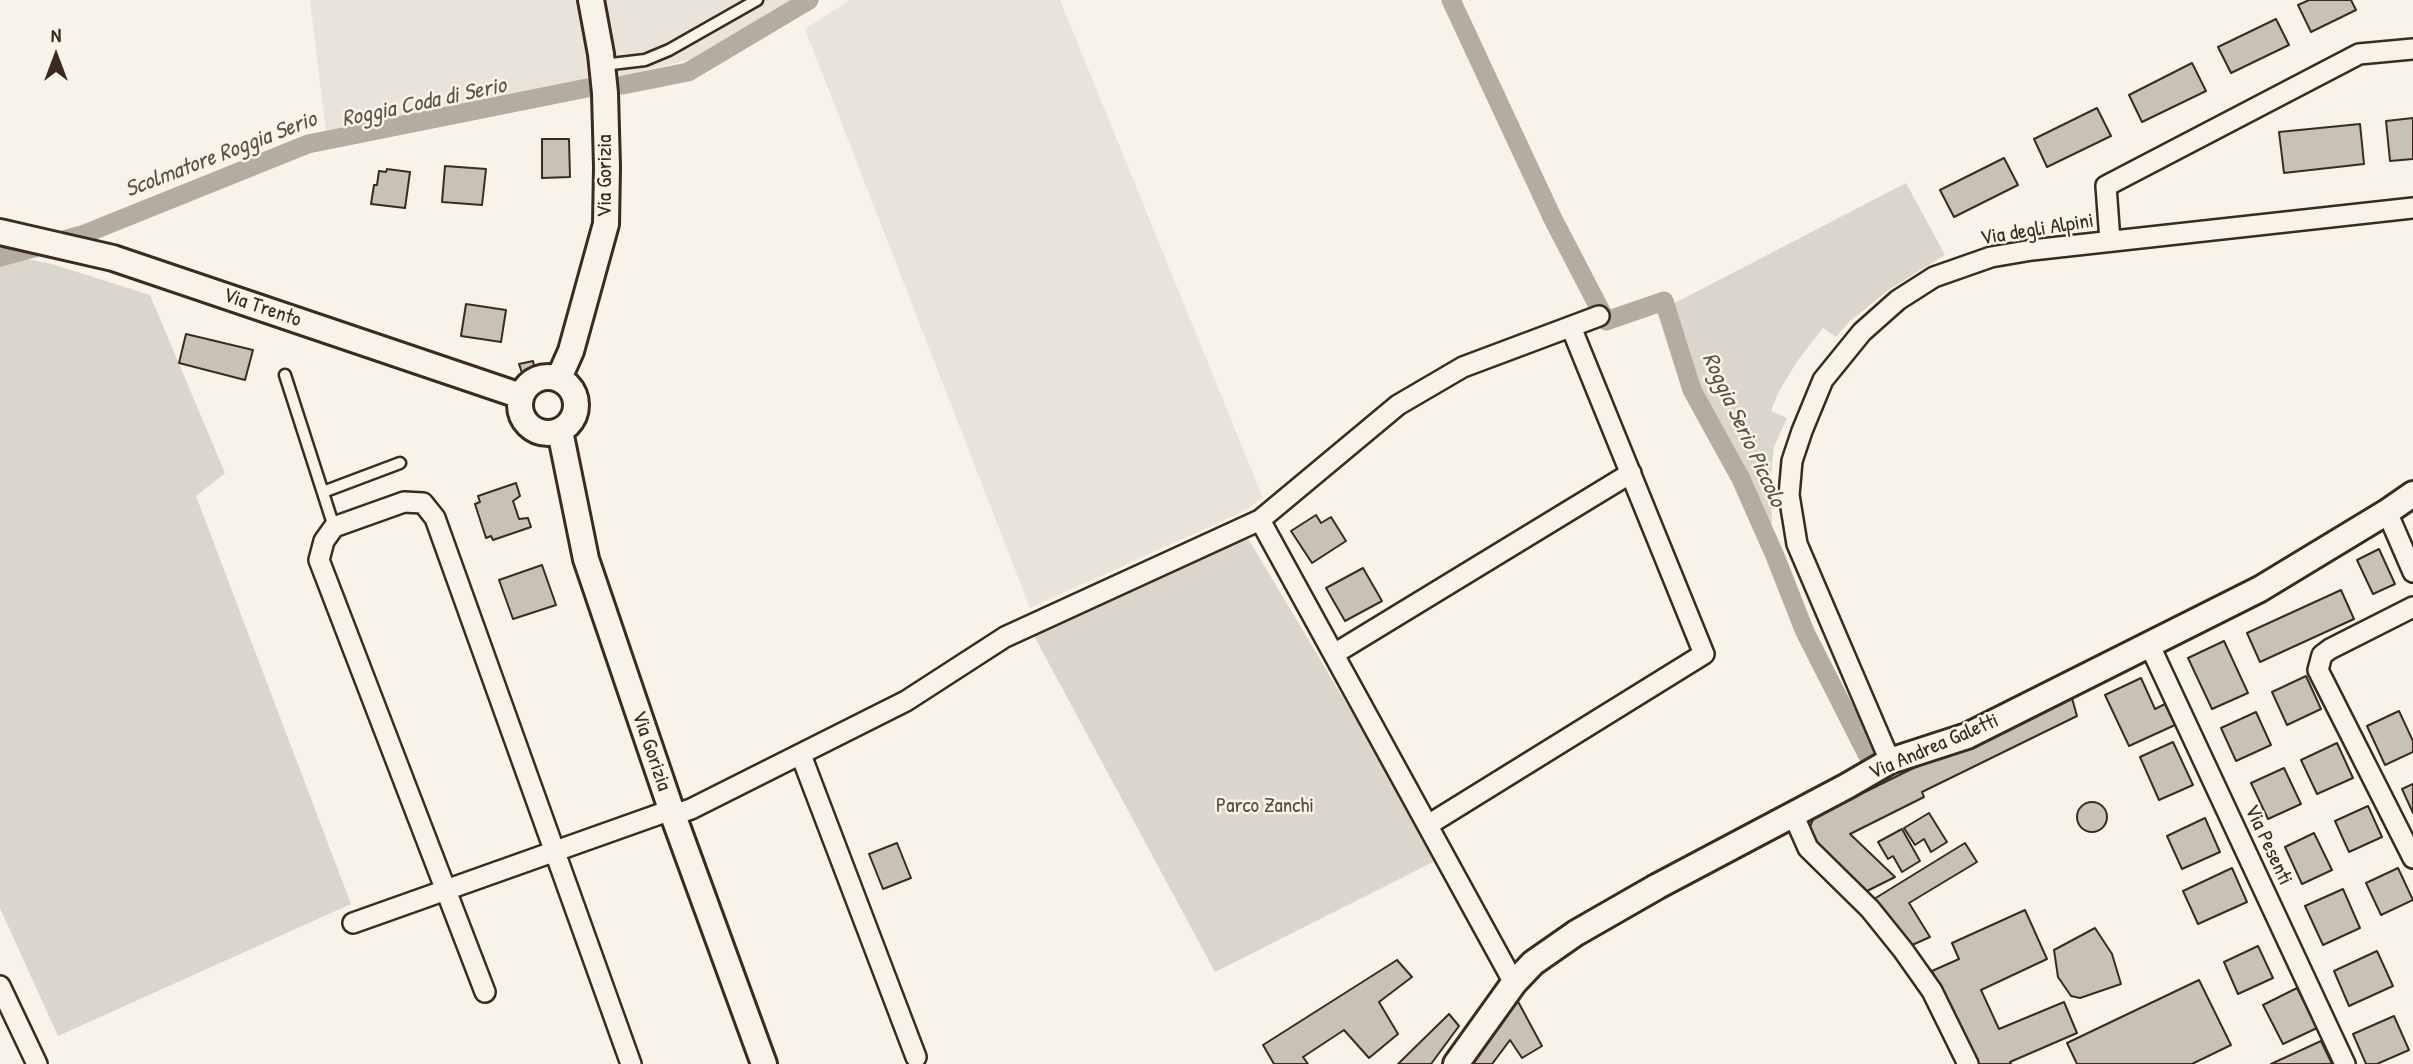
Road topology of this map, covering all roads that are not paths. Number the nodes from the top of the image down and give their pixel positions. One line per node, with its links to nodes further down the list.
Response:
1 (757, 0): 4 (lane)
2 (593, 4): 4 (street, Via Gorizia)
3 (2413, 49): 7 (street)
4 (602, 65): 11 (street, Via Gorizia)
5 (2413, 208): 7 (street, Via degli Alpini)
6 (0, 232): 12 (street, Via Trento)
7 (2110, 241): 26 (street, Via degli Alpini)
8 (1599, 316): 9 (street)
9 (1571, 327): 15 (street); 19 (street)
10 (285, 375): 16 (lane)
11 (559, 378): 12 (street); 13 (street)
12 (521, 397): 13 (street)
13 (560, 431): 27 (street, Via Gorizia)
14 (400, 463): 16 (lane)
15 (1631, 473): 24 (street); 29 (street)
16 (323, 492): 20 (lane)
17 (2413, 494): 18 (street, Via Andrea Galetti)
18 (2387, 512): 21 (street); 23 (street, Via Andrea Galetti)
19 (1260, 520): 24 (street); 25 (street)
20 (334, 527): 30 (street); 32 (street)
21 (2413, 572)
22 (2413, 607): 31 (street)
23 (2150, 646): 26 (street, Via Andrea Galetti); 43 (street, Via Pesenti)
24 (1334, 654): 29 (street)
25 (801, 755): 27 (street); 37 (street)
26 (1890, 761): 28 (street, Via Andrea Galetti)
27 (672, 812): 30 (street); 40 (street, Via Gorizia)
28 (1793, 814): 34 (street, Via Andrea Galetti); 42 (street)
29 (1428, 825): 34 (street)
30 (555, 852): 32 (street); 39 (street)
31 (2413, 858)
32 (447, 891): 33 (street); 36 (street)
33 (353, 923)
34 (1514, 983): 41 (street, Via Andrea Galetti)
35 (0, 986): 38 (street)
36 (485, 992)
37 (915, 1057)
38 (37, 1064)
39 (631, 1064)
40 (764, 1064)
41 (1455, 1064)
42 (1968, 1064)
43 (2345, 1064)

